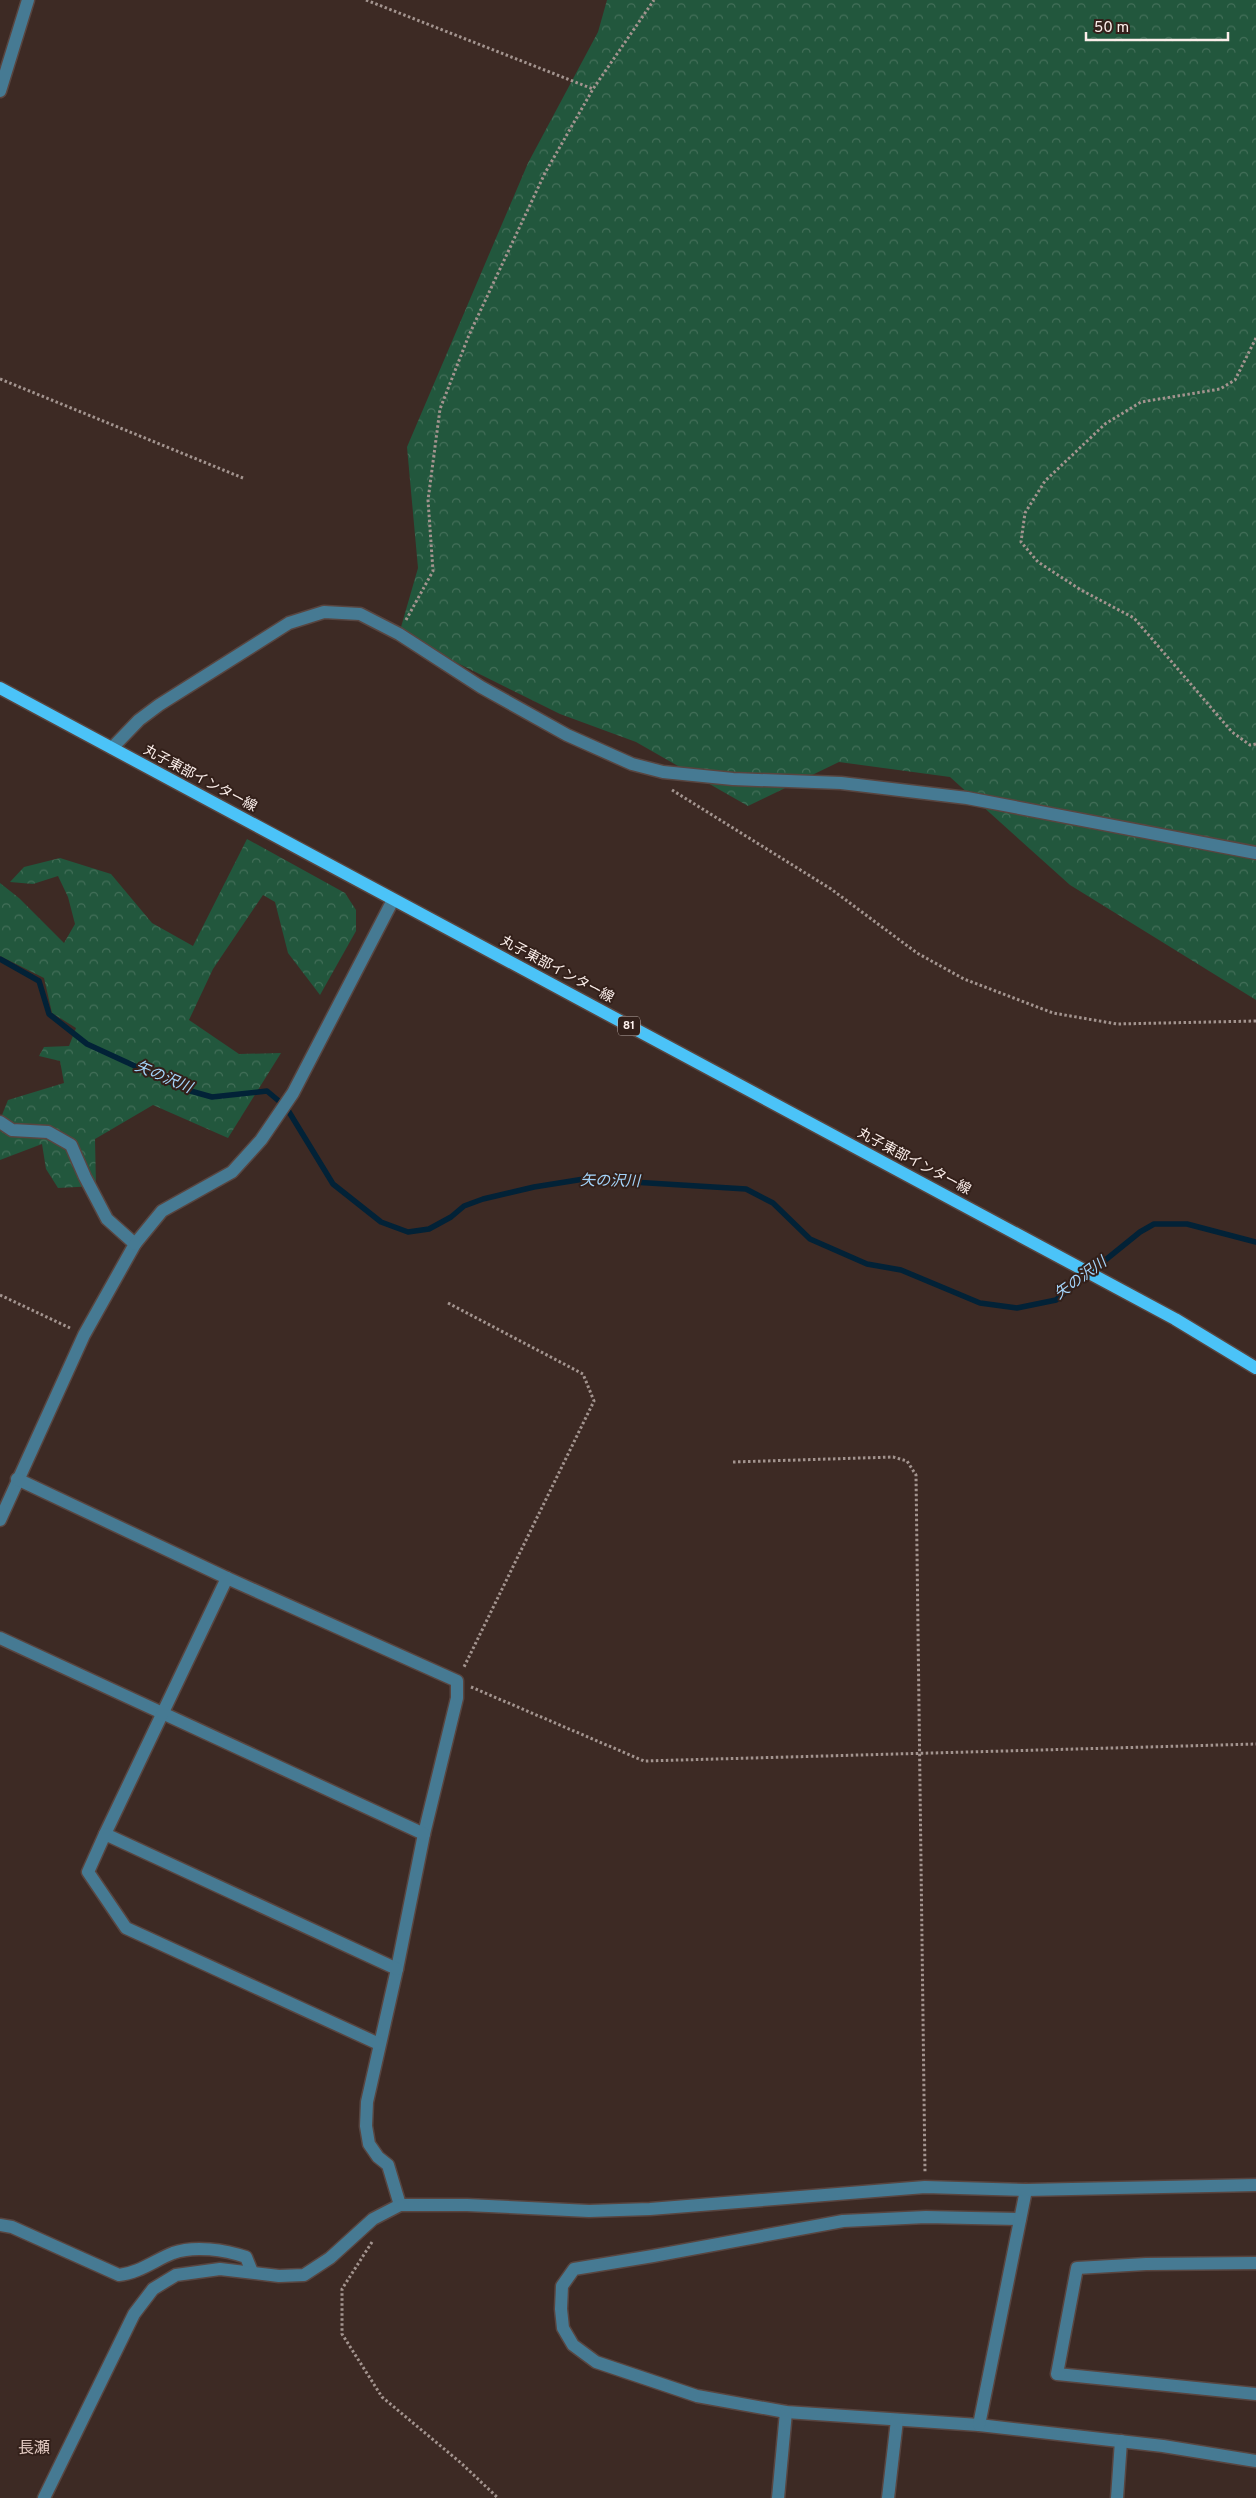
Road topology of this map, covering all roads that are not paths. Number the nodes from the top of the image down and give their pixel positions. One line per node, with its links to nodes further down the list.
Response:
1 (28, 0): 2 (street)
2 (0, 91)
3 (0, 688): 4 (main road, 丸子東部インター線 / 81)
4 (112, 748): 5 (street); 6 (main road, 丸子東部インター線 / 81)
5 (1256, 853)
6 (394, 900): 8 (street); 9 (main road, 丸子東部インター線 / 81)
7 (0, 1122): 8 (street)
8 (135, 1244): 10 (street)
9 (1256, 1368)
10 (17, 1480): 11 (street); 12 (street)
11 (0, 1520)
12 (227, 1578): 14 (street); 16 (street)
13 (0, 1638): 14 (street)
14 (162, 1714): 15 (street); 16 (street)
15 (105, 1834): 17 (street); 18 (street)
16 (424, 1834): 17 (street)
17 (397, 1969): 18 (street)
18 (379, 2044): 21 (street)
19 (1256, 2185): 20 (street)
20 (1026, 2190): 21 (street); 22 (street)
21 (400, 2205): 25 (street)
22 (1020, 2219): 27 (street); 29 (street)
23 (0, 2225): 25 (street)
24 (1256, 2263): 26 (street)
25 (252, 2272): 32 (street)
26 (1256, 2394)
27 (786, 2412): 28 (street); 33 (street)
28 (896, 2420): 29 (street); 34 (street)
29 (979, 2424): 30 (street)
30 (1121, 2442): 31 (street); 35 (street)
31 (1256, 2461)
32 (44, 2498)
33 (778, 2498)
34 (888, 2498)
35 (1117, 2498)

